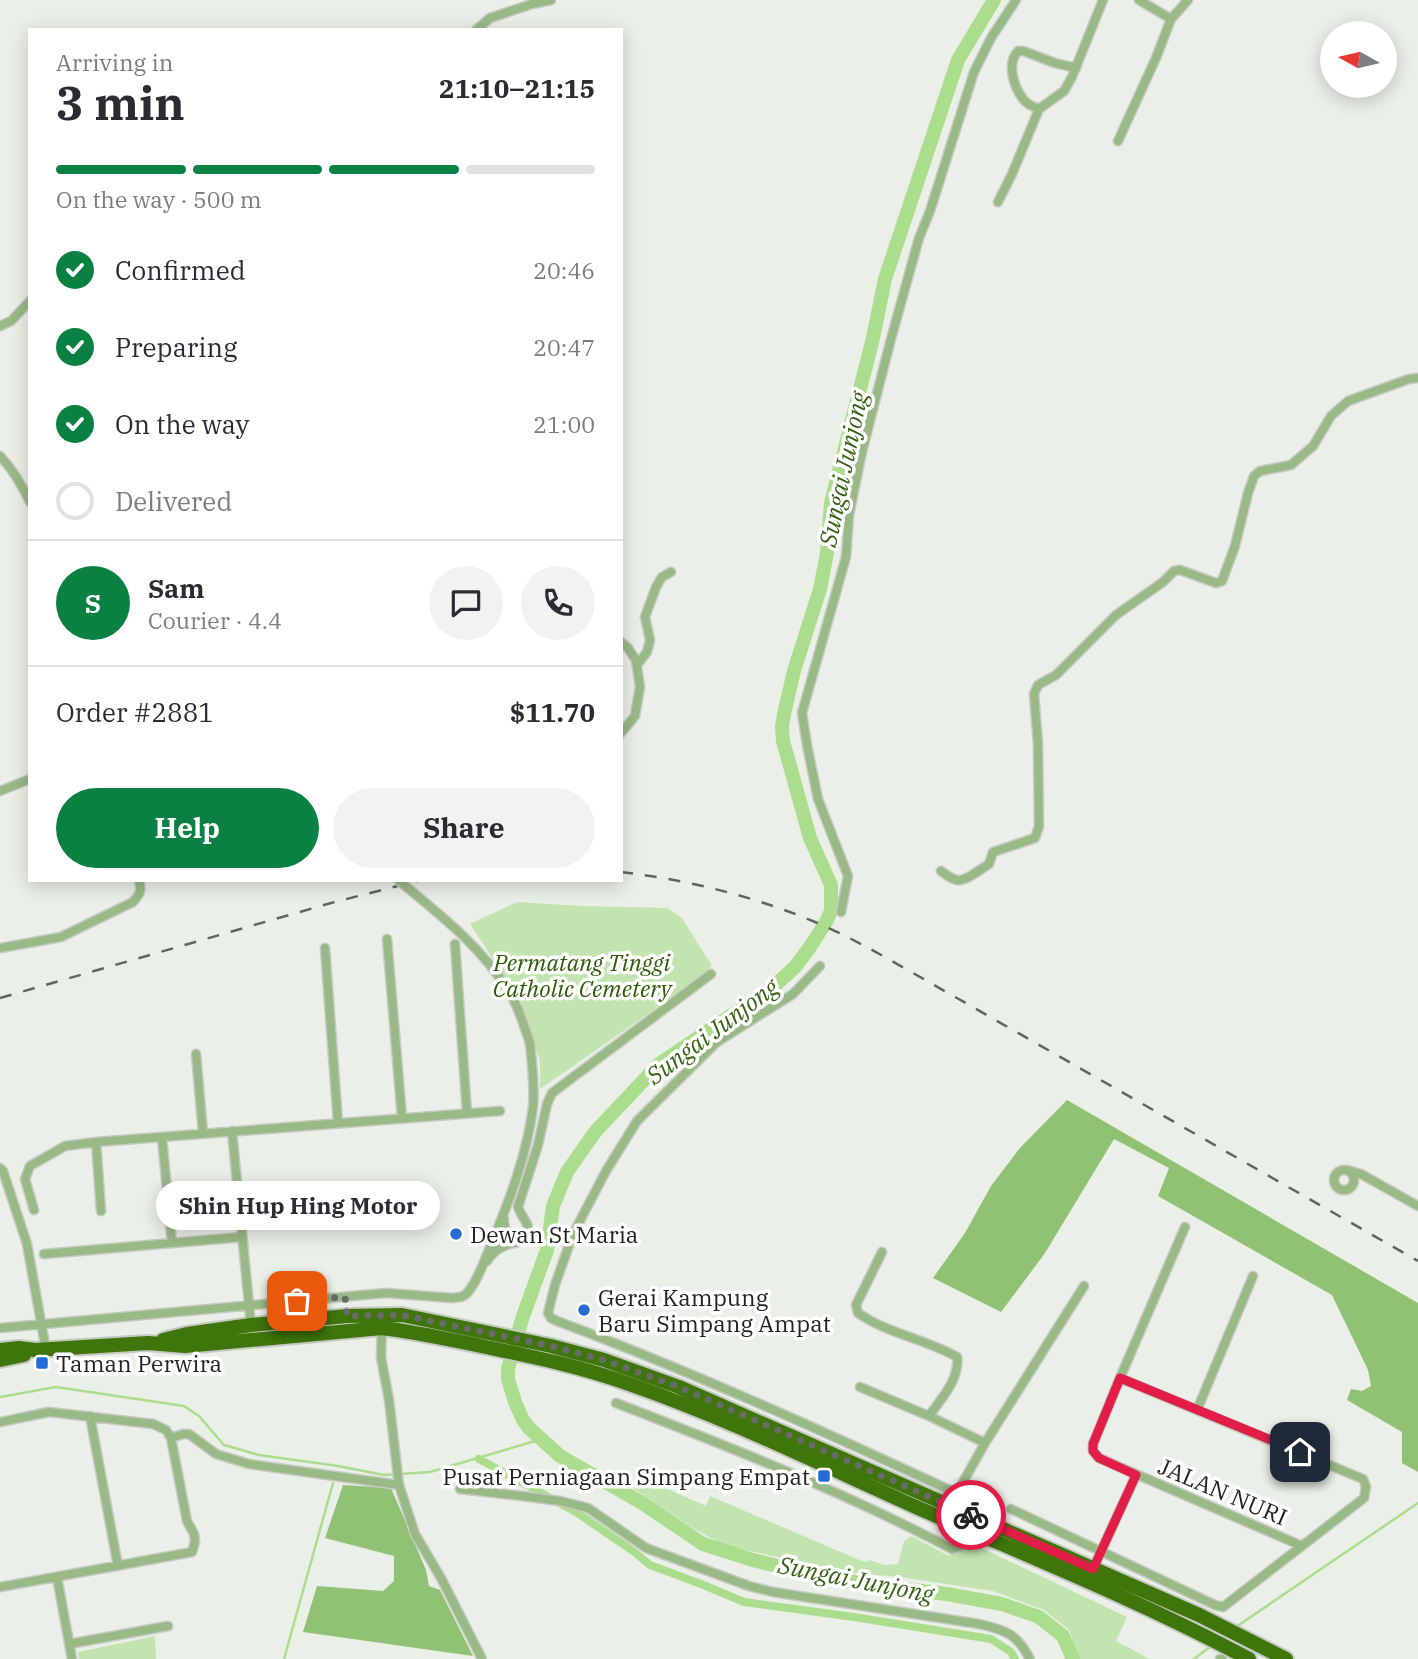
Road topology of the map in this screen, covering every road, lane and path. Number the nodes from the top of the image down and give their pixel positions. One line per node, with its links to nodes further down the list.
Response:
1 (551, 0): 7 (street)
2 (1016, 0): 26 (street)
3 (1103, 0): 8 (street)
4 (1139, 0): 6 (street)
5 (1188, 0): 6 (street)
6 (1171, 19): 10 (street)
7 (479, 28)
8 (1076, 68): 9 (street); 9 (street)
9 (1039, 110): 11 (street)
10 (1118, 141)
11 (998, 202)
12 (28, 303): 13 (street)
13 (0, 326)
14 (1418, 378): 23 (street)
15 (0, 456): 16 (street)
16 (28, 497)
17 (671, 572): 19 (street)
18 (623, 644): 19 (street)
19 (637, 665): 20 (street)
20 (623, 731)
21 (28, 780): 22 (street)
22 (0, 791)
23 (941, 871)
24 (140, 882): 29 (street)
25 (400, 882): 49 (street, bridge)
26 (841, 912)
27 (387, 939): 36 (street)
28 (455, 944): 35 (street)
29 (0, 947)
30 (325, 948): 37 (street)
31 (820, 966): 69 (street)
32 (711, 974): 54 (street)
33 (196, 1054): 39 (street)
34 (500, 1111): 35 (street)
35 (467, 1113): 36 (street)
36 (402, 1118): 37 (street)
37 (338, 1123): 38 (street)
38 (232, 1131): 39 (street); 52 (street)
39 (203, 1133): 40 (street)
40 (162, 1137): 41 (street); 53 (street)
41 (96, 1142): 47 (street); 48 (street)
42 (0, 1168): 63 (street)
43 (1346, 1170): 44 (street); 45 (street); 45 (street)
44 (1369, 1180): 45 (street); 46 (street)
45 (1353, 1186)
46 (1418, 1206)
47 (34, 1210)
48 (102, 1211)
49 (504, 1211): 51 (street); 54 (street)
50 (1185, 1227): 78 (street)
51 (495, 1235): 54 (street); 57 (street)
52 (242, 1237): 53 (street); 61 (street)
53 (172, 1243): 56 (street)
54 (516, 1243): 57 (street)
55 (882, 1252): 83 (street)
56 (44, 1255)
57 (481, 1269): 60 (street)
58 (1253, 1276): 81 (street)
59 (1084, 1286): 86 (street)
60 (345, 1297): 61 (street); 62 (street)
61 (248, 1305): 63 (street); 64 (street)
62 (347, 1316): 64 (highway); 68 (highway)
63 (41, 1324): 65 (street); 72 (street)
64 (251, 1325): 67 (highway); 70 (highway)
65 (0, 1328)
66 (382, 1328): 67 (highway); 68 (highway); 88 (street)
67 (265, 1338): 70 (highway)
68 (494, 1341): 73 (highway)
69 (611, 1341): 74 (street); 76 (street)
70 (148, 1343): 72 (highway)
71 (0, 1350): 72 (highway)
72 (40, 1350): 75 (highway)
73 (550, 1353): 76 (highway); 92 (highway)
74 (649, 1356): 77 (street); 90 (street)
75 (0, 1360)
76 (604, 1360): 77 (highway)
77 (645, 1374): 90 (highway)
78 (1120, 1378): 81 (street); 87 (street, JALAN NURI)
79 (860, 1387): 83 (street)
80 (616, 1403): 92 (street)
81 (1196, 1410): 93 (street)
82 (90, 1416): 84 (street); 85 (street); 95 (street)
83 (929, 1416): 86 (street)
84 (0, 1422)
85 (171, 1438): 88 (street); 95 (street)
86 (985, 1443): 90 (street)
87 (1136, 1475): 93 (street, JALAN NURI); 94 (street)
88 (398, 1477): 102 (street)
89 (460, 1489): 103 (street)
90 (953, 1499): 96 (highway)
91 (1011, 1508): 94 (street)
92 (969, 1530): 104 (highway)
93 (1302, 1546): 94 (street)
94 (1102, 1551): 96 (street)
95 (118, 1566): 97 (street)
96 (1093, 1569): 105 (highway)
97 (57, 1577): 98 (street); 100 (street)
98 (0, 1587)
99 (168, 1626): 100 (street)
100 (69, 1644): 101 (street)
101 (72, 1659)
102 (482, 1659)
103 (1030, 1659)
104 (1249, 1659)
105 (1286, 1659)

